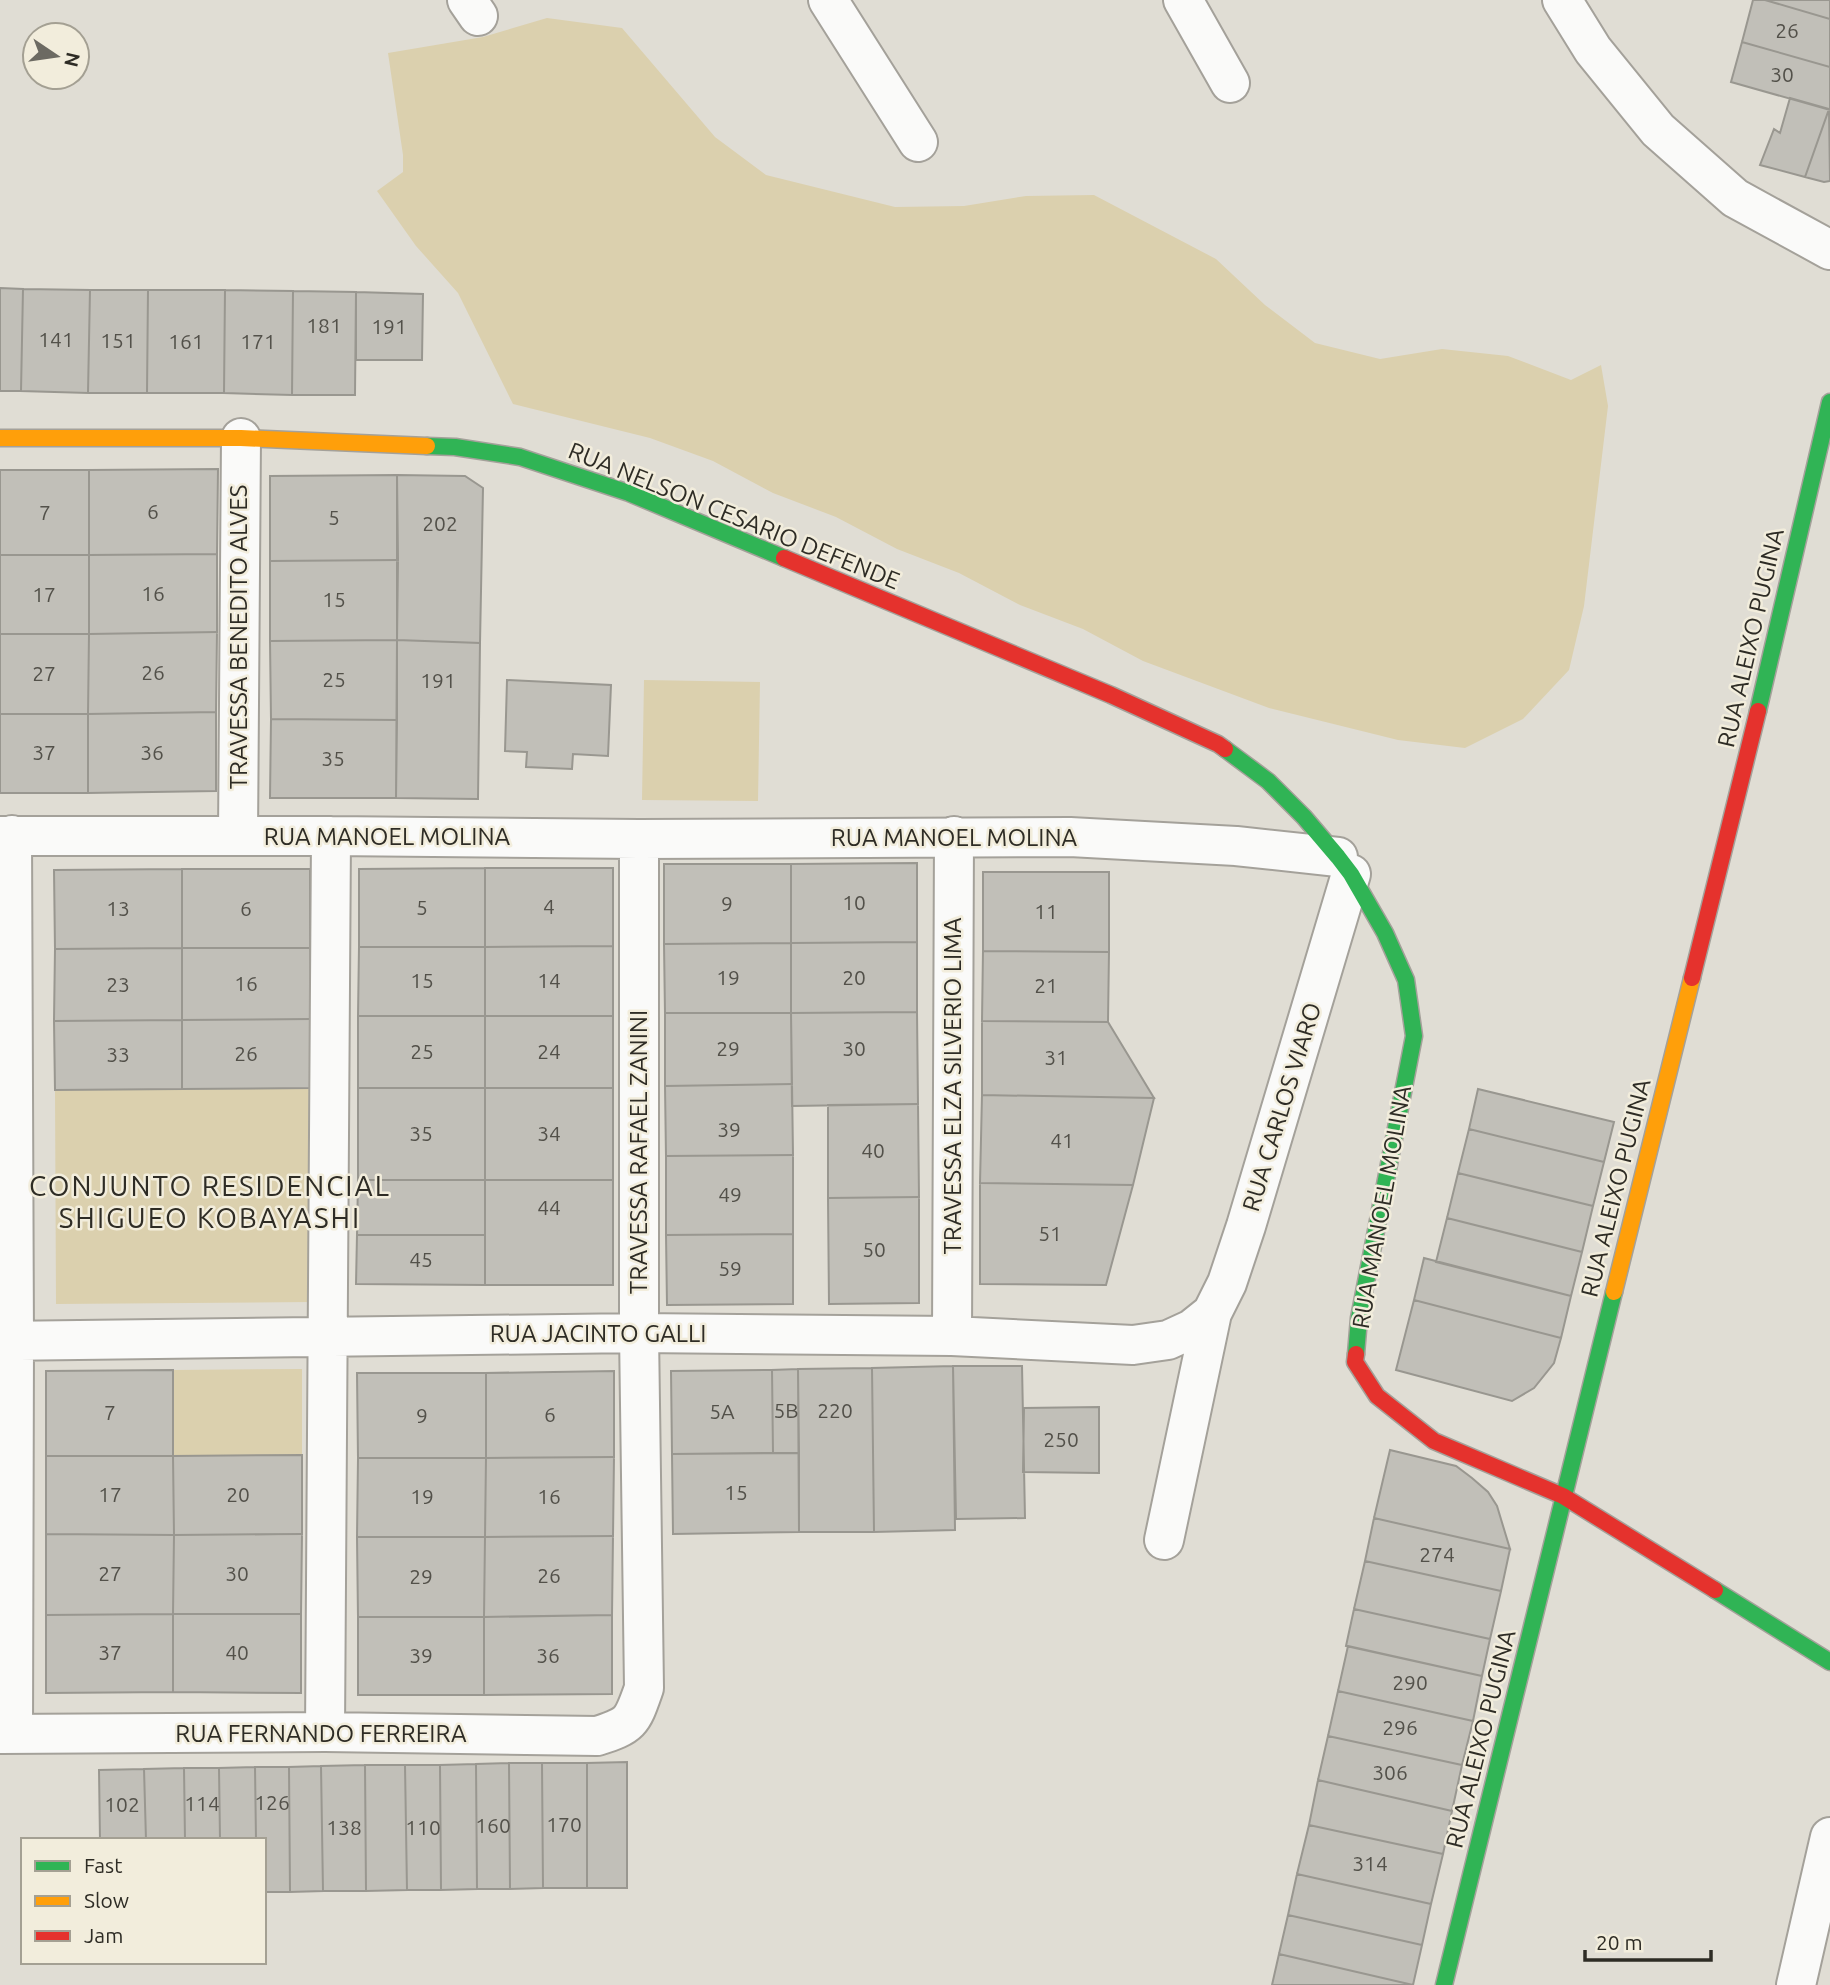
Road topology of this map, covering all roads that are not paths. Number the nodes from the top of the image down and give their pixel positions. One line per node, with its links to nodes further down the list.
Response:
1 (828, 0): 5 (street)
2 (1183, 0): 4 (street)
3 (1562, 0): 6 (street)
4 (1230, 83)
5 (918, 142)
6 (1830, 250)
7 (1830, 402): 21 (street, RUA ALEIXO PUGINA)
8 (0, 438): 9 (street, RUA NELSON CESARIO DEFENDE)
9 (241, 438): 11 (street, TRAVESSA BENEDITO ALVES); 15 (street, RUA NELSON CESARIO DEFENDE)
10 (6, 836): 11 (street, RUA MANOEL MOLINA); 20 (street)
11 (238, 836): 12 (street, RUA MANOEL MOLINA)
12 (331, 836): 14 (street, RUA MANOEL MOLINA); 19 (street)
13 (954, 836): 14 (street, RUA MANOEL MOLINA); 15 (street, RUA MANOEL MOLINA); 18 (street, TRAVESSA ELZA SILVERIO LIMA)
14 (639, 839): 17 (street, TRAVESSA RAFAEL ZANINI)
15 (1344, 866): 16 (street, RUA CARLOS VIARO); 21 (street, RUA MANOEL MOLINA)
16 (1202, 1321): 18 (street, RUA JACINTO GALLI); 22 (street, RUA CARLOS VIARO)
17 (639, 1333): 18 (street, RUA JACINTO GALLI); 19 (street, RUA JACINTO GALLI); 24 (street, TRAVESSA RAFAEL ZANINI)
18 (952, 1336)
19 (327, 1337): 20 (street, RUA JACINTO GALLI); 25 (street)
20 (7, 1342): 26 (street)
21 (1563, 1496): 23 (street, RUA MANOEL MOLINA); 28 (street, RUA ALEIXO PUGINA)
22 (1164, 1540)
23 (1830, 1662)
24 (635, 1715): 25 (street, RUA FERNANDO FERREIRA)
25 (325, 1732): 26 (street, RUA FERNANDO FERREIRA)
26 (6, 1734)
27 (1830, 1838): 29 (street)
28 (1444, 1985)
29 (1796, 1985)

